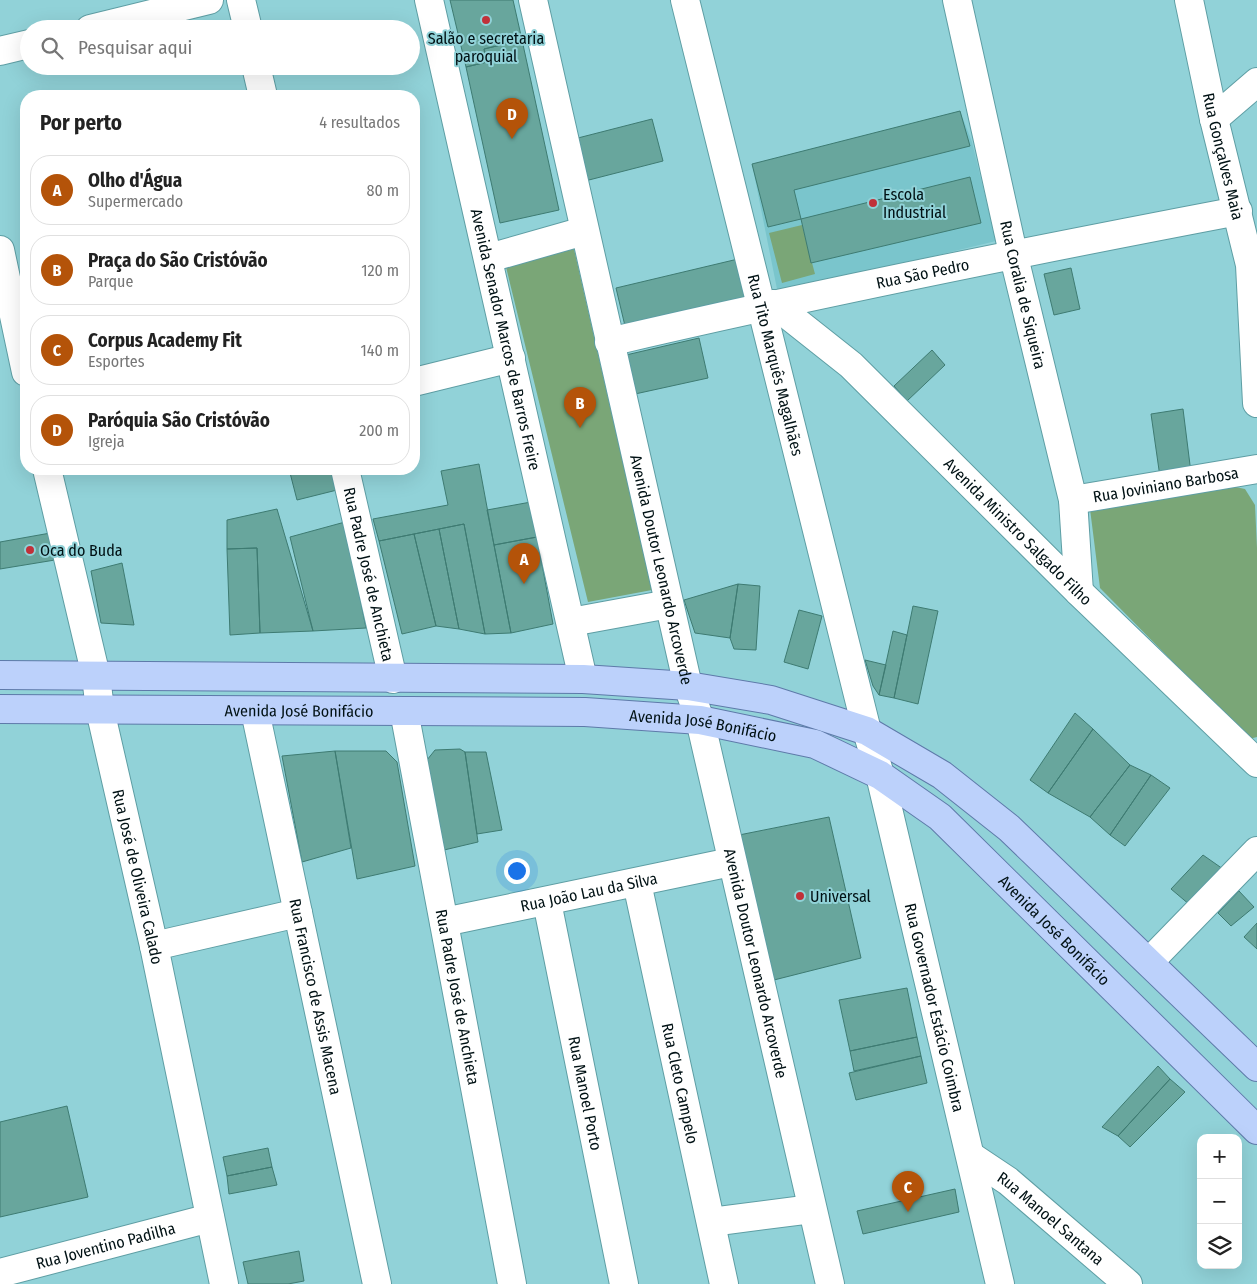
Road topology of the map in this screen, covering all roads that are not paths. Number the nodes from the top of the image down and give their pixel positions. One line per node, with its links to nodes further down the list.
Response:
1 (209, 0): 8 (street)
2 (241, 0): 9 (street)
3 (429, 0): 19 (street, Avenida Senador Marcos de Barros Freire)
4 (533, 0): 17 (street, Avenida Doutor Leonardo Arcoverde)
5 (685, 0): 22 (street, Rua Tito Marquês Magalhães)
6 (957, 0): 18 (street, Rua Coralia de Siqueira)
7 (1189, 0): 15 (street, Rua Gonçalves Maia)
8 (127, 20)
9 (246, 20)
10 (20, 46): 11 (street)
11 (0, 51)
12 (258, 75): 14 (street)
13 (1257, 82): 15 (street)
14 (262, 90)
15 (1214, 119): 16 (street, Rua Gonçalves Maia)
16 (1238, 211): 18 (street, Rua São Pedro); 21 (street, Rua Gonçalves Maia)
17 (584, 231): 19 (street); 24 (street, Avenida Doutor Leonardo Arcoverde)
18 (1013, 253): 22 (street, Rua São Pedro); 32 (street, Rua Coralia de Siqueira)
19 (489, 258): 25 (street, Avenida Senador Marcos de Barros Freire)
20 (7, 259): 23 (street)
21 (1254, 272): 26 (street, Rua Gonçalves Maia)
22 (768, 305): 24 (street, Rua São Pedro); 33 (street, Avenida Ministro Salgado Filho); 46 (street, Rua Tito Marquês Magalhães)
23 (20, 336)
24 (609, 342): 34 (street, Avenida Doutor Leonardo Arcoverde)
25 (512, 358): 27 (street); 35 (street, Avenida Senador Marcos de Barros Freire)
26 (1256, 370): 28 (street, Rua Gonçalves Maia)
27 (420, 381)
28 (1257, 403)
29 (1257, 470): 32 (street, Rua Joviniano Barbosa)
30 (48, 475): 37 (street, Rua José de Oliveira Calado)
31 (346, 475): 38 (street, Rua Padre José de Anchieta)
32 (1073, 500): 33 (street, Rua Coralia de Siqueira)
33 (1078, 592): 47 (street, Avenida Ministro Salgado Filho)
34 (670, 604): 35 (street); 40 (street, Avenida Doutor Leonardo Arcoverde)
35 (571, 622): 39 (street, Avenida Senador Marcos de Barros Freire)
36 (0, 675): 37 (main road, Avenida José Bonifácio)
37 (96, 676): 38 (main road, Avenida José Bonifácio); 42 (street, Rua José de Oliveira Calado)
38 (393, 679): 39 (main road, Avenida José Bonifácio)
39 (583, 679): 40 (main road, Avenida José Bonifácio)
40 (688, 686): 45 (street, Avenida Doutor Leonardo Arcoverde); 46 (main road, Avenida José Bonifácio)
41 (0, 709): 42 (main road, Avenida José Bonifácio)
42 (100, 710): 43 (main road, Avenida José Bonifácio); 55 (street, Rua José de Oliveira Calado)
43 (255, 710): 44 (main road, Avenida José Bonifácio); 53 (street, Rua Francisco de Assis Macena)
44 (404, 711): 45 (main road, Avenida José Bonifácio); 54 (street, Rua Padre José de Anchieta)
45 (700, 720): 48 (main road, Avenida José Bonifácio); 50 (street, Avenida Doutor Leonardo Arcoverde)
46 (867, 731): 48 (street, Rua Governador Estácio Coimbra); 56 (main road, Avenida José Bonifácio)
47 (1257, 763)
48 (880, 775): 58 (main road, Avenida José Bonifácio); 59 (street, Rua Governador Estácio Coimbra)
49 (1257, 851): 56 (street)
50 (731, 862): 51 (street, Rua João Lau da Silva); 60 (street, Avenida Doutor Leonardo Arcoverde)
51 (637, 883): 52 (street, Rua João Lau da Silva); 62 (street, Rua Cleto Campelo)
52 (547, 902): 54 (street, Rua João Lau da Silva); 67 (street, Rua Manoel Porto)
53 (298, 913): 55 (street); 65 (street, Rua Francisco de Assis Macena)
54 (444, 922): 66 (street, Rua Padre José de Anchieta)
55 (154, 946): 61 (street, Rua José de Oliveira Calado)
56 (1149, 962): 57 (main road, Avenida José Bonifácio)
57 (1257, 1067)
58 (1257, 1130)
59 (972, 1157): 70 (street, Rua Governador Estácio Coimbra); 71 (street, Rua Manoel Santana)
60 (812, 1209): 62 (street); 69 (street, Avenida Doutor Leonardo Arcoverde)
61 (210, 1218): 63 (street, Rua Joventino Padilha); 64 (street, Rua José de Oliveira Calado)
62 (711, 1222): 68 (street, Rua Cleto Campelo)
63 (0, 1273)
64 (224, 1284)
65 (377, 1284)
66 (512, 1284)
67 (624, 1284)
68 (724, 1284)
69 (830, 1284)
70 (1000, 1284)
71 (1128, 1284)

